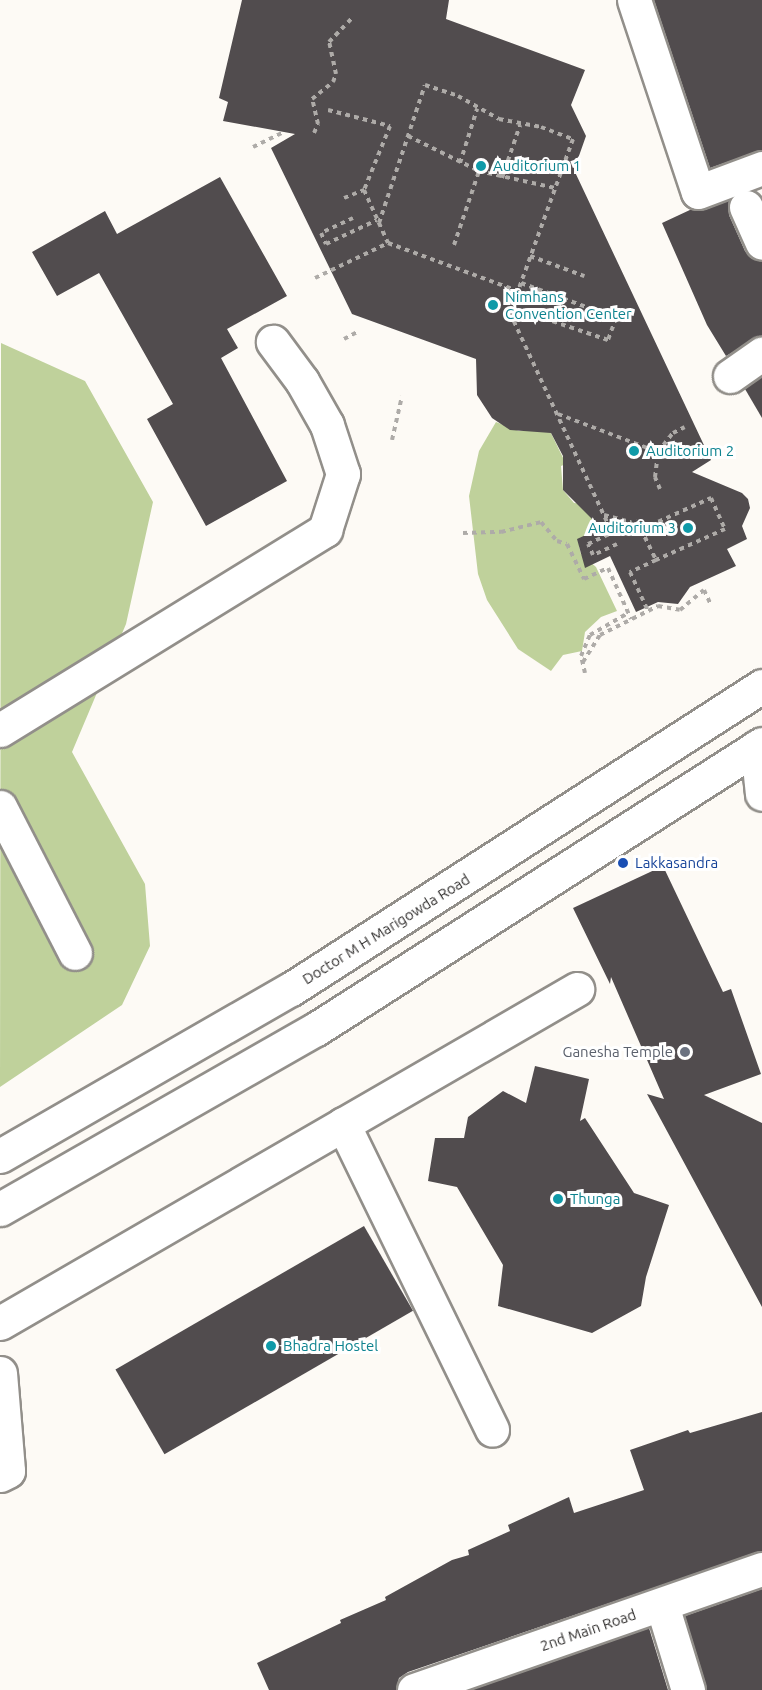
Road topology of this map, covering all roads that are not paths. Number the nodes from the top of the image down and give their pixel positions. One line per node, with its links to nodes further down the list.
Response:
1 (634, 0): 2 (main road)
2 (762, 168)
3 (746, 207): 4 (main road)
4 (762, 243)
5 (273, 342): 9 (main road)
6 (762, 354): 7 (main road)
7 (730, 376)
8 (762, 686): 16 (main road, Doctor M H Marigowda Road)
9 (0, 730)
10 (760, 746): 11 (main road); 17 (main road)
11 (762, 794)
12 (0, 807): 13 (main road)
13 (75, 953)
14 (577, 988): 15 (main road)
15 (343, 1124): 18 (main road); 20 (main road)
16 (0, 1156)
17 (0, 1209)
18 (0, 1323)
19 (0, 1373): 21 (main road)
20 (492, 1430)
21 (0, 1475)
22 (762, 1569): 23 (main road, 2nd Main Road)
23 (662, 1605): 24 (main road, 2nd Main Road); 25 (main road)
24 (414, 1690)
25 (688, 1690)

